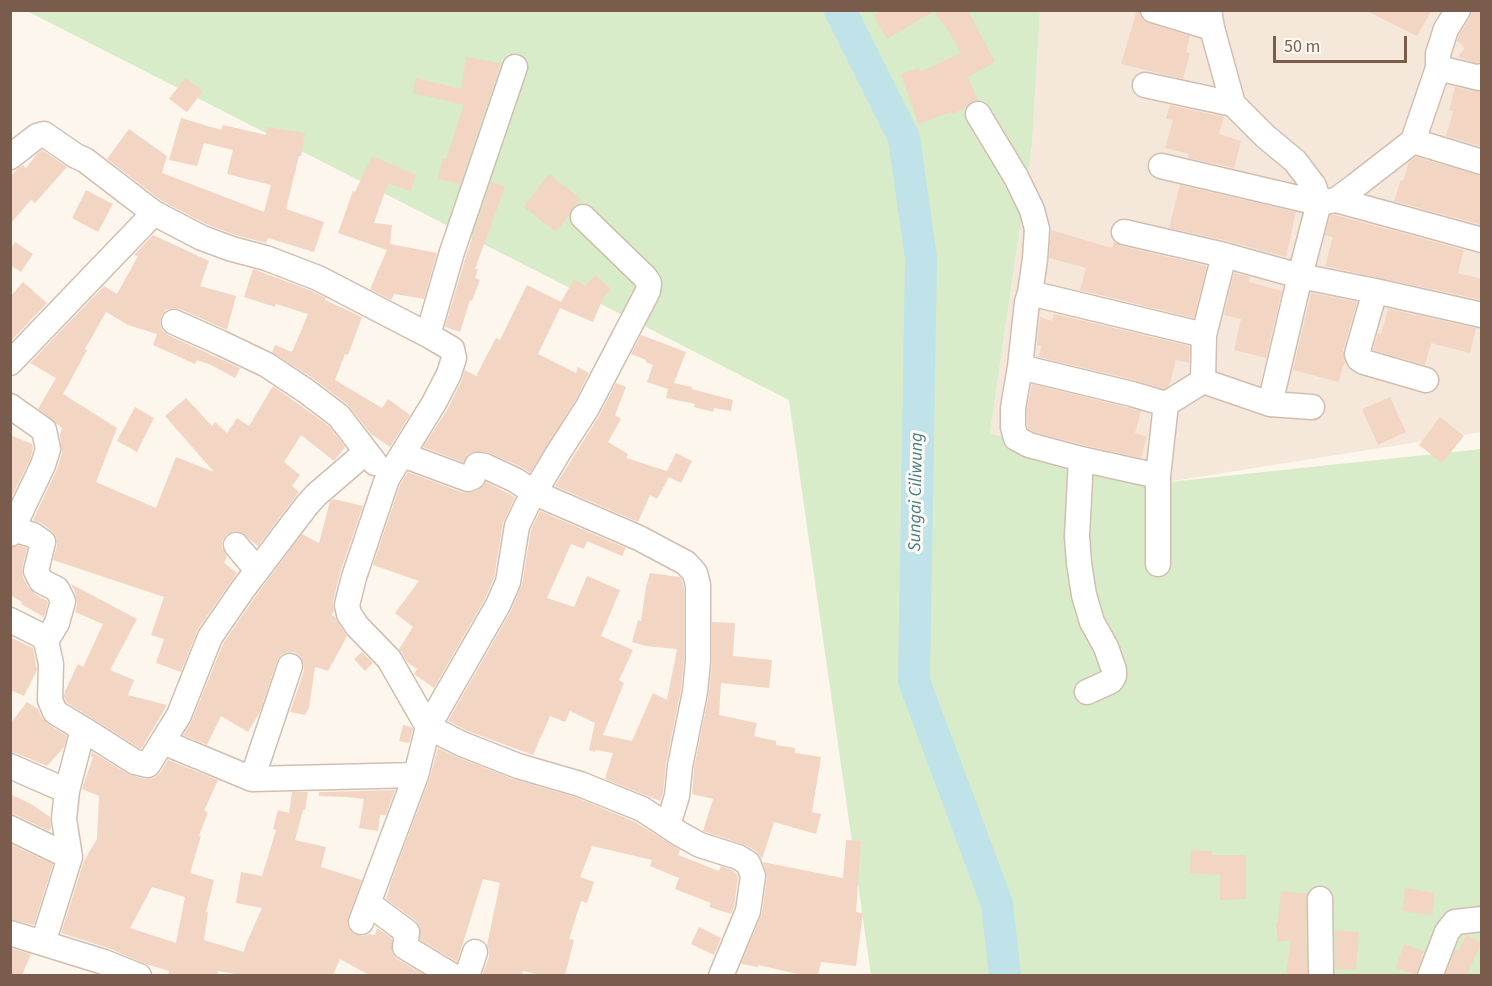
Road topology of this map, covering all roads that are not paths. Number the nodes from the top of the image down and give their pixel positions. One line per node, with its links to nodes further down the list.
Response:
1 (1153, 10): 3 (street)
2 (1458, 10): 5 (street)
3 (1211, 19): 8 (street)
4 (515, 67): 25 (street)
5 (1438, 68): 6 (street); 10 (street)
6 (1481, 78)
7 (1145, 85): 8 (street)
8 (1233, 104): 14 (street)
9 (978, 114): 22 (street)
10 (1413, 141): 12 (street); 14 (street)
11 (10, 157): 15 (street)
12 (1482, 162)
13 (1161, 166): 14 (street)
14 (1327, 201): 18 (street); 20 (street)
15 (154, 213): 25 (street); 27 (street)
16 (583, 217): 40 (street)
17 (1124, 232): 19 (street)
18 (1482, 240)
19 (1224, 255): 20 (street); 26 (street)
20 (1300, 276): 21 (street); 32 (street)
21 (1375, 291): 23 (street); 29 (street)
22 (1030, 293): 26 (street); 28 (street)
23 (1482, 315)
24 (174, 322): 35 (street)
25 (428, 335): 36 (street)
26 (1204, 335): 30 (street)
27 (10, 363)
28 (1020, 367): 31 (street); 37 (street)
29 (1426, 380)
30 (1203, 381): 31 (street); 32 (street)
31 (1166, 404): 38 (street)
32 (1270, 404): 34 (street)
33 (10, 406): 41 (street)
34 (1312, 407)
35 (366, 452): 39 (street); 44 (street)
36 (403, 455): 39 (street); 40 (street)
37 (1081, 459): 38 (street); 48 (street)
38 (1158, 476): 43 (street)
39 (387, 479): 49 (street)
40 (535, 494): 49 (street); 56 (street)
41 (12, 532): 46 (street)
42 (236, 545): 44 (street)
43 (1158, 564)
44 (257, 570): 51 (street)
45 (10, 620): 46 (street)
46 (46, 641): 50 (street)
47 (290, 666): 54 (street)
48 (1087, 692)
49 (428, 727): 53 (street); 56 (street)
50 (82, 729): 51 (street); 55 (street)
51 (163, 742): 54 (street)
52 (10, 766): 55 (street)
53 (416, 775): 54 (street); 66 (street)
54 (252, 779)
55 (67, 790): 58 (street)
56 (668, 825): 68 (street)
57 (10, 828): 58 (street)
58 (70, 857): 62 (street)
59 (1320, 900): 69 (street)
60 (1482, 920): 70 (street)
61 (10, 933): 62 (street)
62 (43, 943): 64 (street)
63 (475, 952): 67 (street)
64 (82, 966): 65 (street)
65 (139, 975)
66 (453, 975)
67 (467, 975)
68 (721, 975)
69 (1321, 975)
70 (1430, 975)

